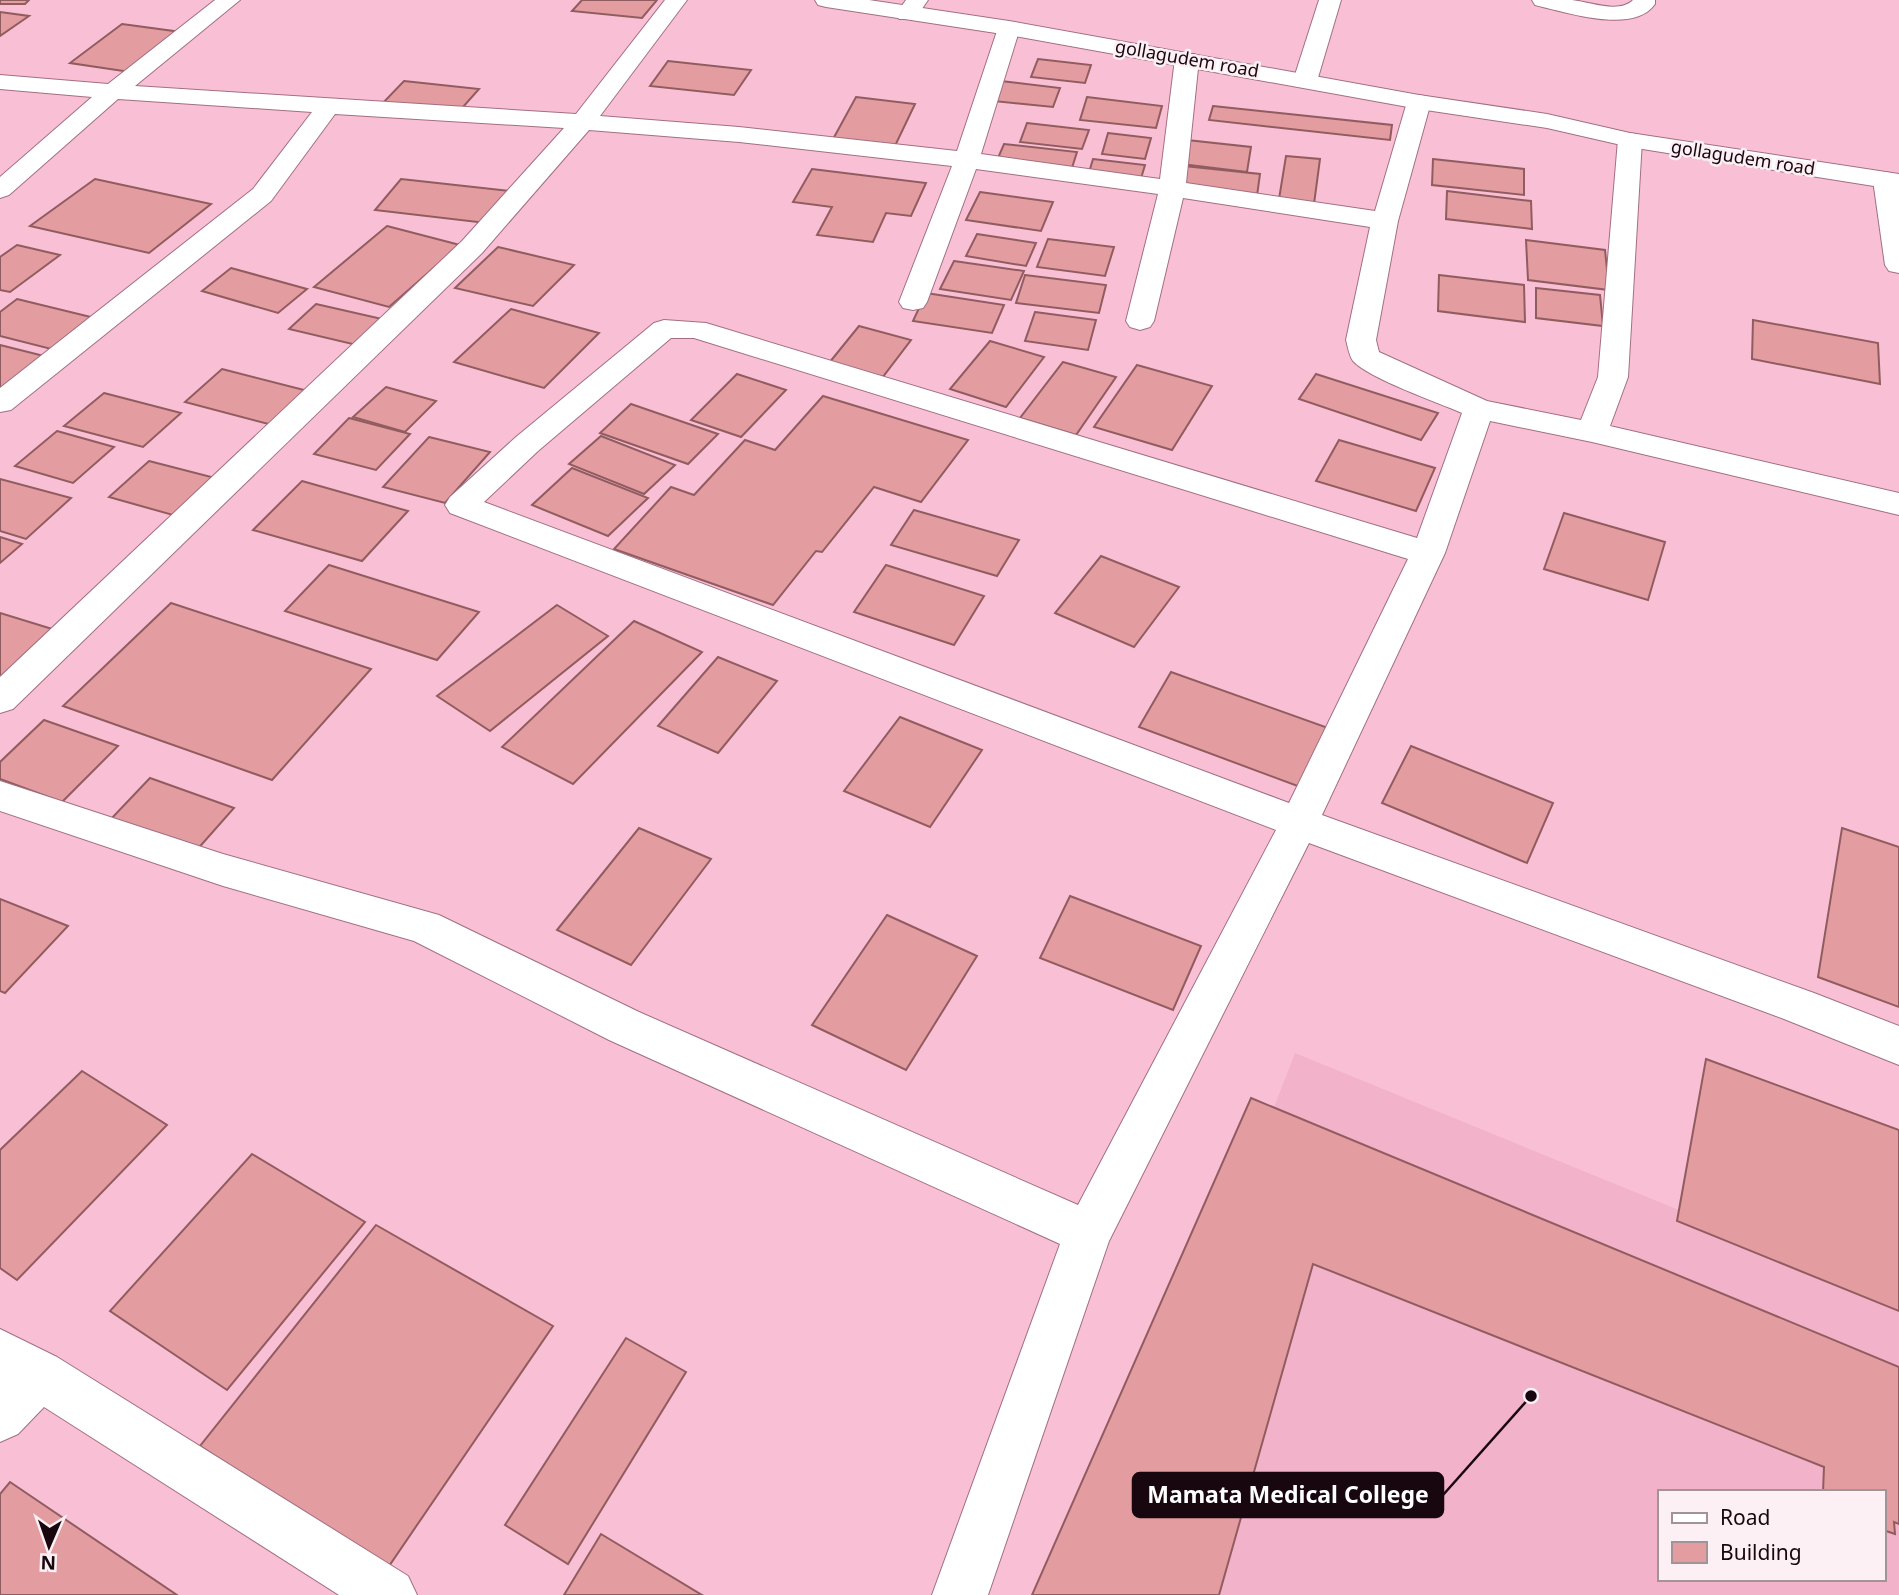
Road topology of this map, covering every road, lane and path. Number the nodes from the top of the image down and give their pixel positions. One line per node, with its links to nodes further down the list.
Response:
1 (229, 0): 12 (street)
2 (676, 0): 16 (street)
3 (826, 0): 7 (street, gollagudem road)
4 (1330, 0): 10 (street)
5 (1543, 0): 6 (street)
6 (1644, 0)
7 (913, 7): 8 (street, gollagudem road)
8 (1009, 28): 9 (street, gollagudem road); 18 (street)
9 (1187, 59): 10 (street, gollagudem road); 20 (street)
10 (1305, 81): 13 (street, gollagudem road)
11 (0, 82): 12 (street)
12 (111, 93): 14 (street); 21 (street)
13 (1419, 102): 15 (street, gollagudem road); 22 (street)
14 (328, 107): 16 (street); 26 (street)
15 (1547, 121): 17 (street, gollagudem road); 19 (street, gollagudem road)
16 (582, 123): 18 (street); 31 (street)
17 (1630, 140): 19 (street, gollagudem road); 28 (street)
18 (966, 162): 20 (street); 24 (street)
19 (1895, 174): 23 (street)
20 (1172, 189): 22 (street); 25 (street)
21 (0, 190)
22 (1385, 221): 27 (street)
23 (1899, 265)
24 (913, 302)
25 (1140, 321)
26 (0, 403)
27 (1479, 409): 28 (street); 30 (street)
28 (1592, 432): 29 (street)
29 (1899, 504)
30 (1429, 553): 33 (street); 33 (street)
31 (0, 699)
32 (0, 796): 35 (street)
33 (1299, 823): 34 (street); 35 (street)
34 (1899, 1046)
35 (1088, 1233): 39 (street)
36 (19, 1365): 37 (street); 38 (street)
37 (0, 1416)
38 (389, 1595)
39 (960, 1595)

